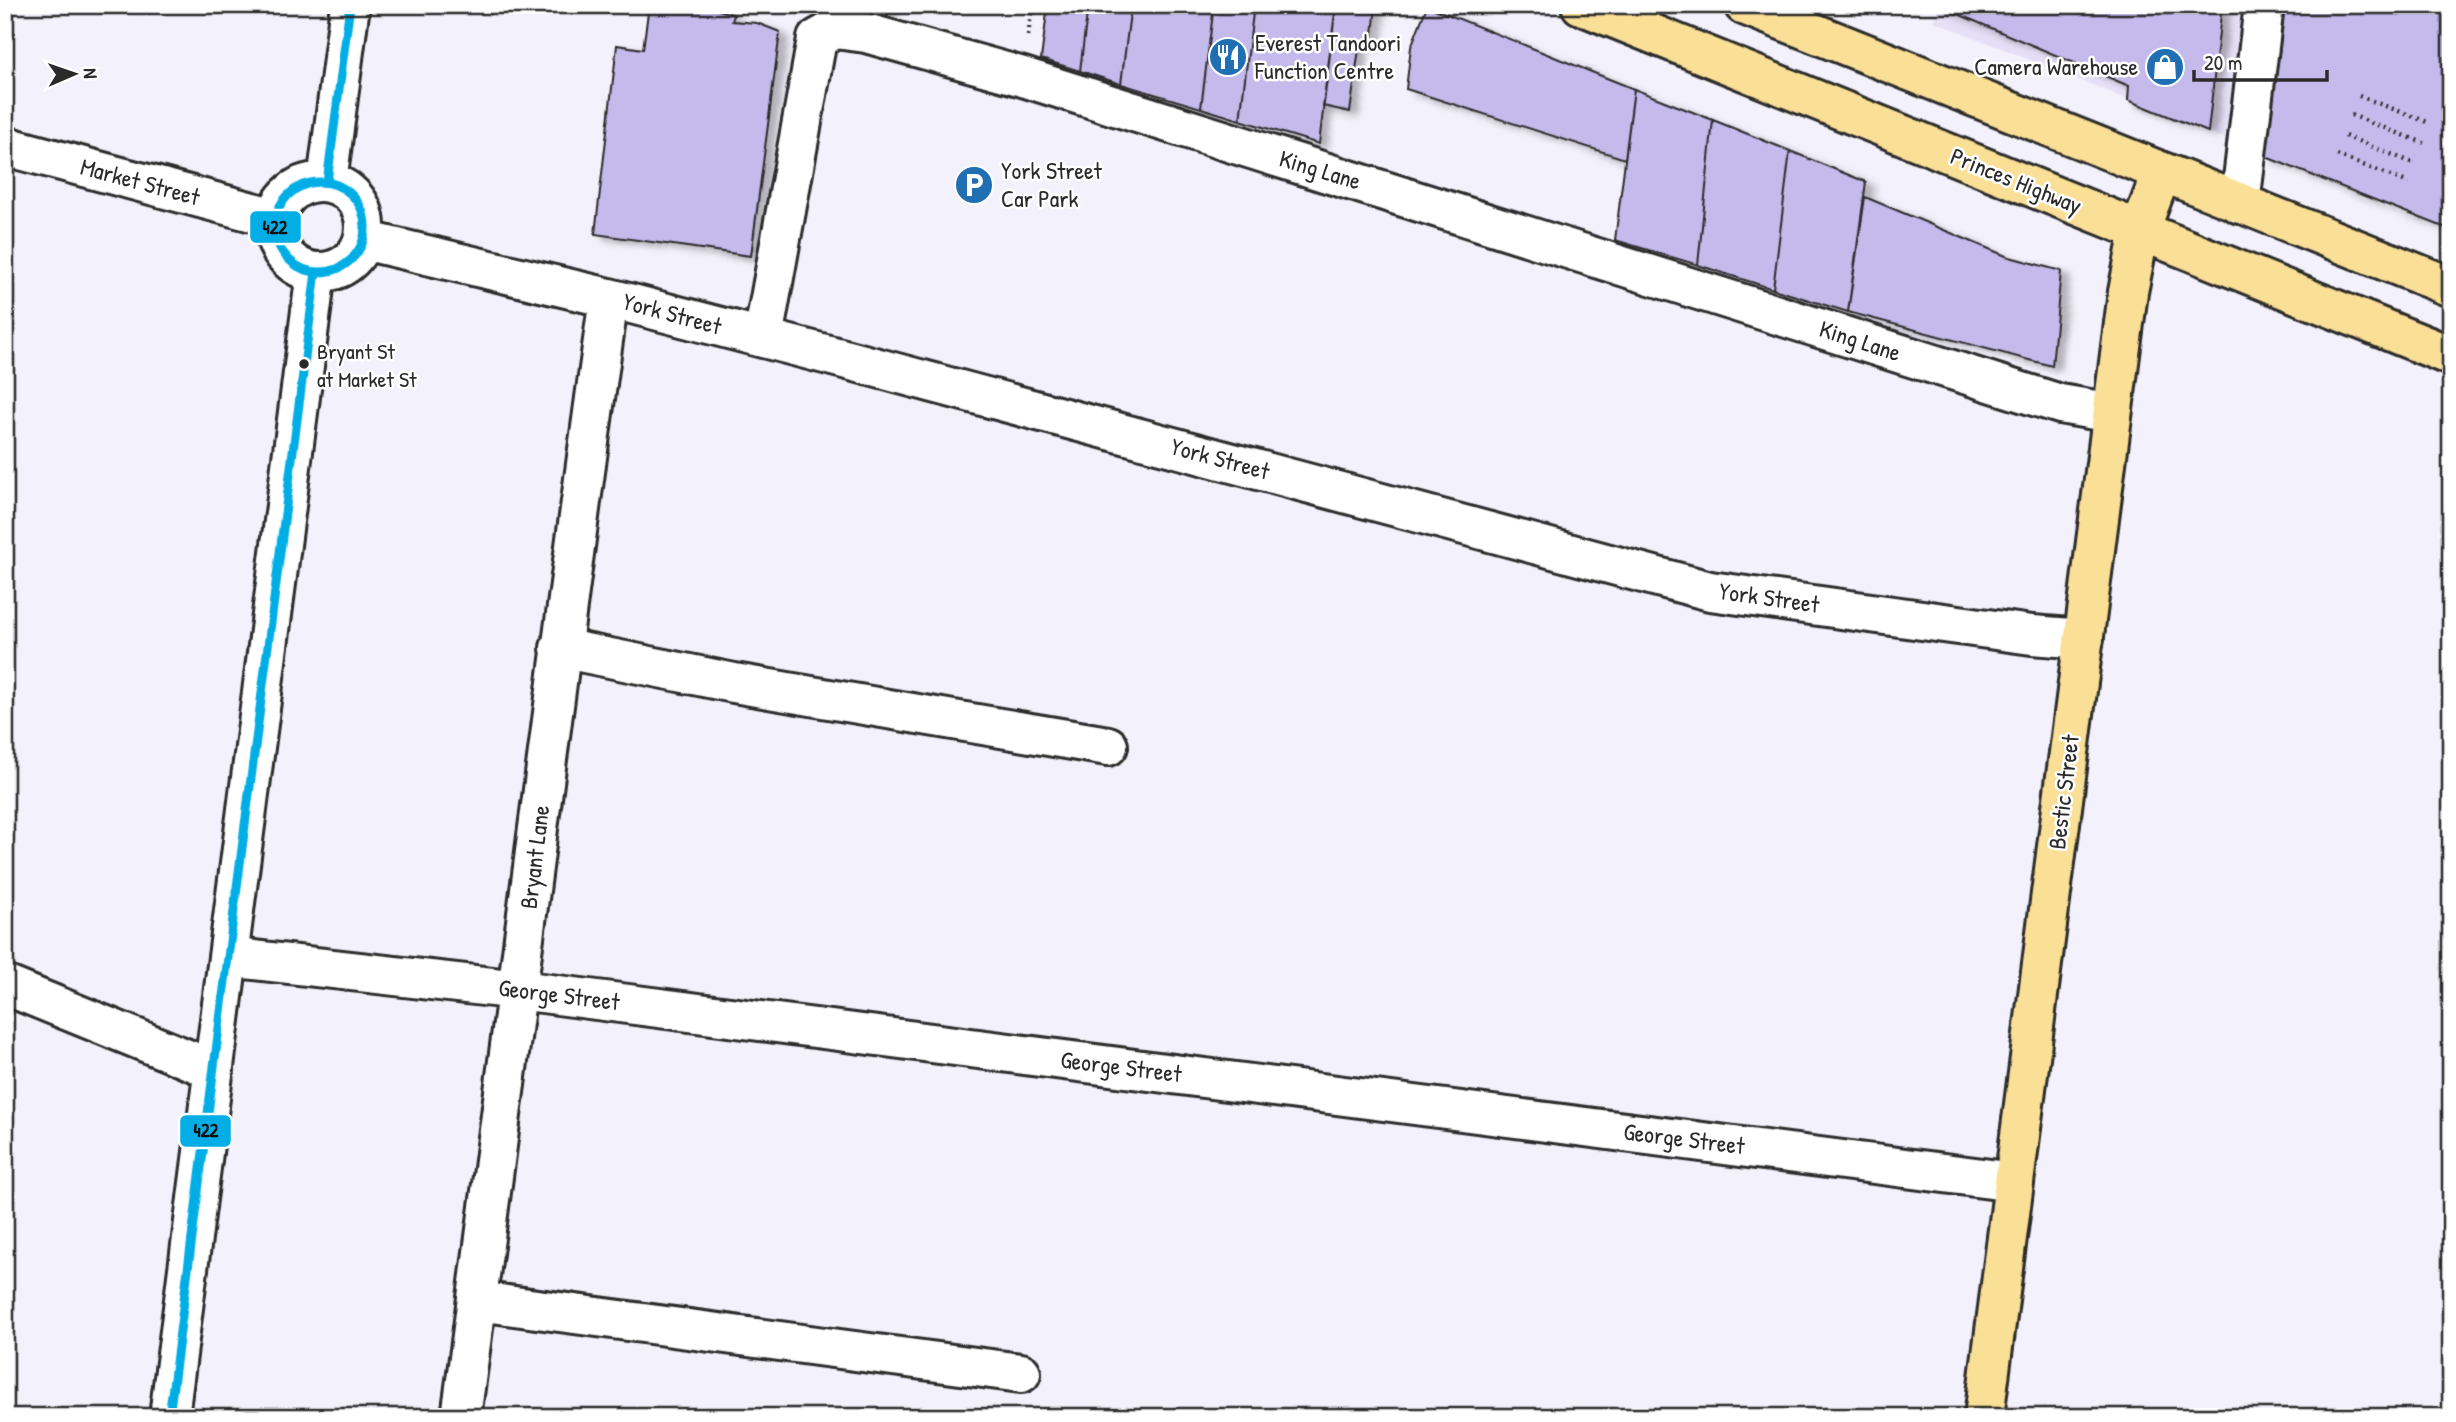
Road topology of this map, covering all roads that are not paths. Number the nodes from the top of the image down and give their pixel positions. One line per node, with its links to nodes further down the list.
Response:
1 (351, 5): 7 (street)
2 (1581, 5): 10 (main road, Princes Highway)
3 (1744, 5): 6 (main road)
4 (2264, 5): 8 (street)
5 (5, 146): 9 (street, Market Street)
6 (2162, 172): 8 (main road); 10 (main road, Bestic Street)
7 (327, 182): 9 (street); 11 (street)
8 (2240, 204): 13 (main road)
9 (275, 218): 12 (street)
10 (2140, 230): 16 (main road, Princes Highway); 17 (main road, Bestic Street)
11 (363, 240): 12 (street); 14 (street, York Street)
12 (316, 272): 21 (street)
13 (2451, 287)
14 (609, 298): 15 (street, York Street); 19 (street, Bryant Lane)
15 (763, 338): 17 (street, King Lane); 18 (street, York Street)
16 (2451, 356)
17 (2112, 413): 18 (main road, Bestic Street)
18 (2084, 639): 25 (main road, Bestic Street)
19 (560, 648): 20 (street); 23 (street, Bryant Lane)
20 (1108, 746)
21 (228, 957): 23 (street, George Street); 24 (street)
22 (5, 985): 24 (street)
23 (519, 990): 25 (street, George Street); 26 (street, Bryant Lane)
24 (214, 1070): 28 (street)
25 (2014, 1182): 30 (main road, Bestic Street)
26 (477, 1301): 27 (street); 29 (street, Bryant Lane)
27 (1021, 1373)
28 (169, 1417)
29 (461, 1417)
30 (1984, 1417)

